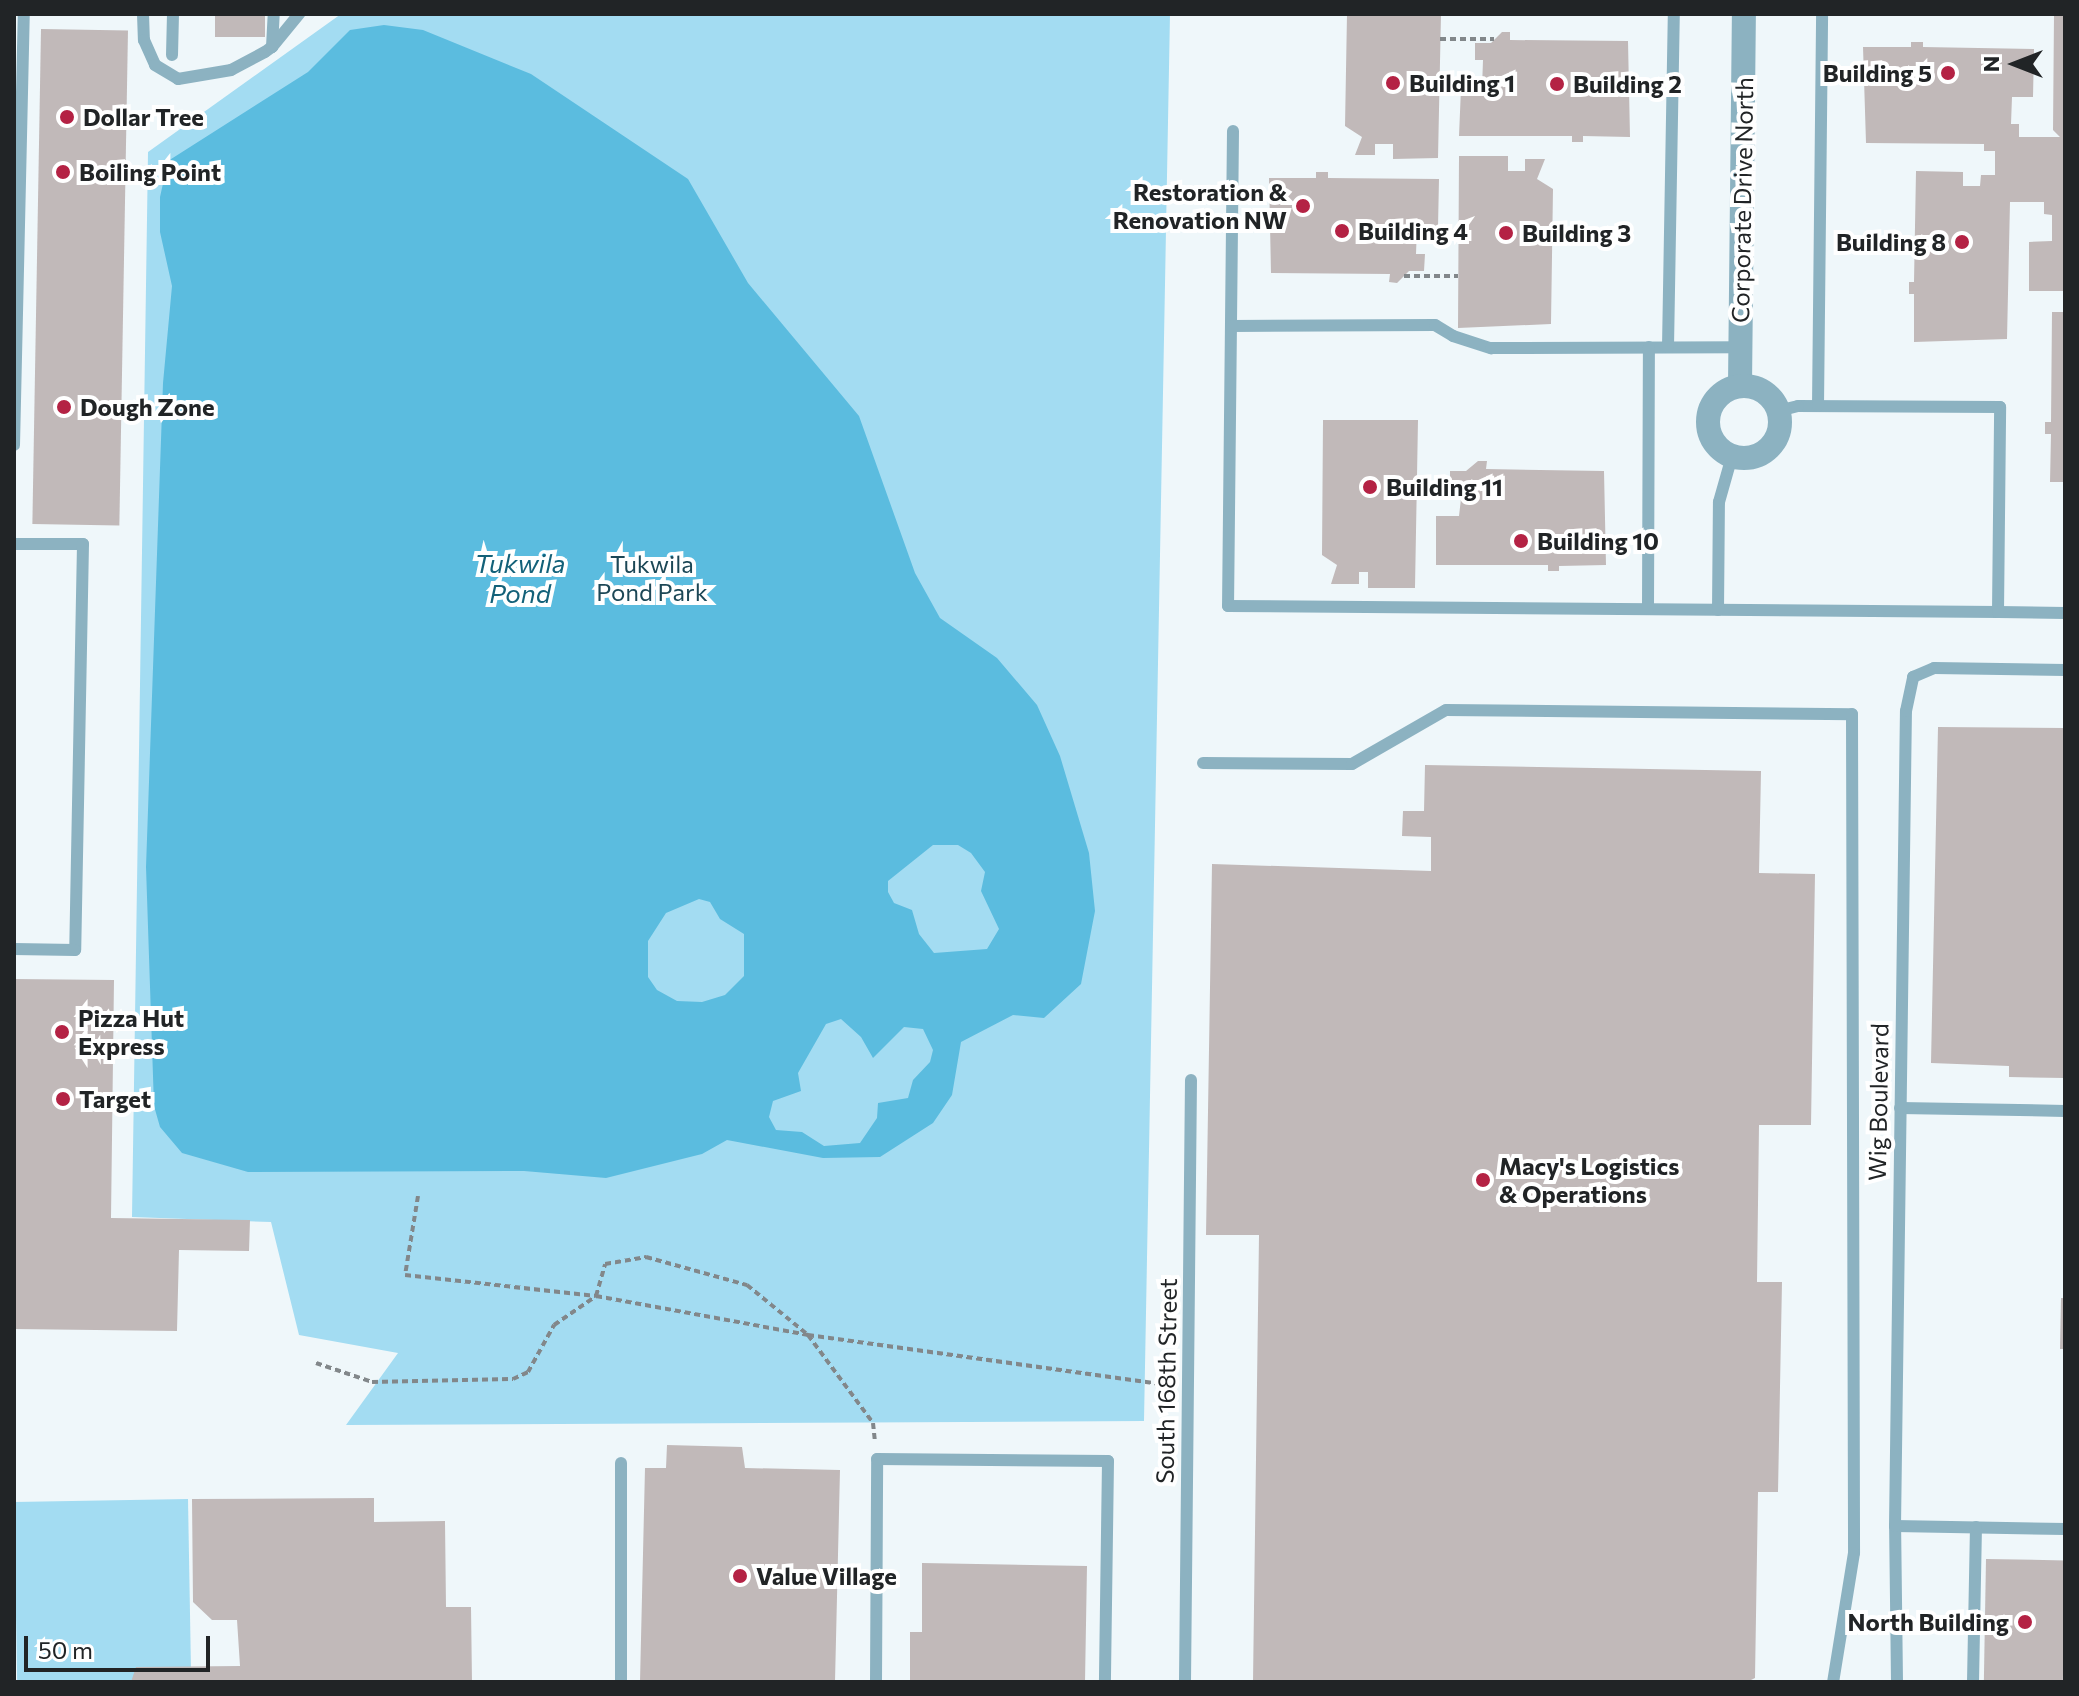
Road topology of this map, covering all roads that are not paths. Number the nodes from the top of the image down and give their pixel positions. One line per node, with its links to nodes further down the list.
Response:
1 (24, 14): 11 (lane)
2 (143, 14): 9 (lane)
3 (173, 14): 10 (lane)
4 (274, 14): 9 (lane)
5 (299, 14): 9 (lane)
6 (1674, 14): 16 (lane)
7 (1744, 14): 17 (street, Corporate Drive North)
8 (1822, 14): 19 (lane)
9 (272, 47)
10 (172, 55)
11 (18, 78): 13 (lane)
12 (1233, 131): 14 (lane)
13 (16, 285): 21 (lane)
14 (1231, 326): 15 (lane); 24 (lane)
15 (1649, 347): 16 (lane); 24 (lane)
16 (1668, 347): 17 (lane)
17 (1740, 347): 18 (street, Corporate Drive North)
18 (1740, 386): 20 (street); 22 (street)
19 (1818, 406): 20 (lane); 26 (lane)
20 (1778, 411): 22 (street)
21 (14, 445)
22 (1732, 456): 25 (lane)
23 (14, 544): 30 (lane)
24 (1648, 609): 25 (lane)
25 (1718, 610): 26 (lane)
26 (1998, 612): 27 (lane)
27 (2065, 613)
28 (2065, 670): 32 (lane, Wig Boulevard)
29 (1203, 763): 42 (lane)
30 (14, 949)
31 (1191, 1080): 41 (lane, South 168th Street)
32 (1900, 1108): 33 (lane); 35 (lane, Wig Boulevard)
33 (2065, 1111)
34 (621, 1463): 38 (lane)
35 (1895, 1526): 36 (lane); 43 (lane, Wig Boulevard)
36 (1976, 1527): 37 (lane); 44 (lane)
37 (2065, 1529)
38 (621, 1682)
39 (876, 1682): 40 (lane)
40 (1105, 1682)
41 (1185, 1682)
42 (1833, 1682)
43 (1897, 1682)
44 (1973, 1682)

